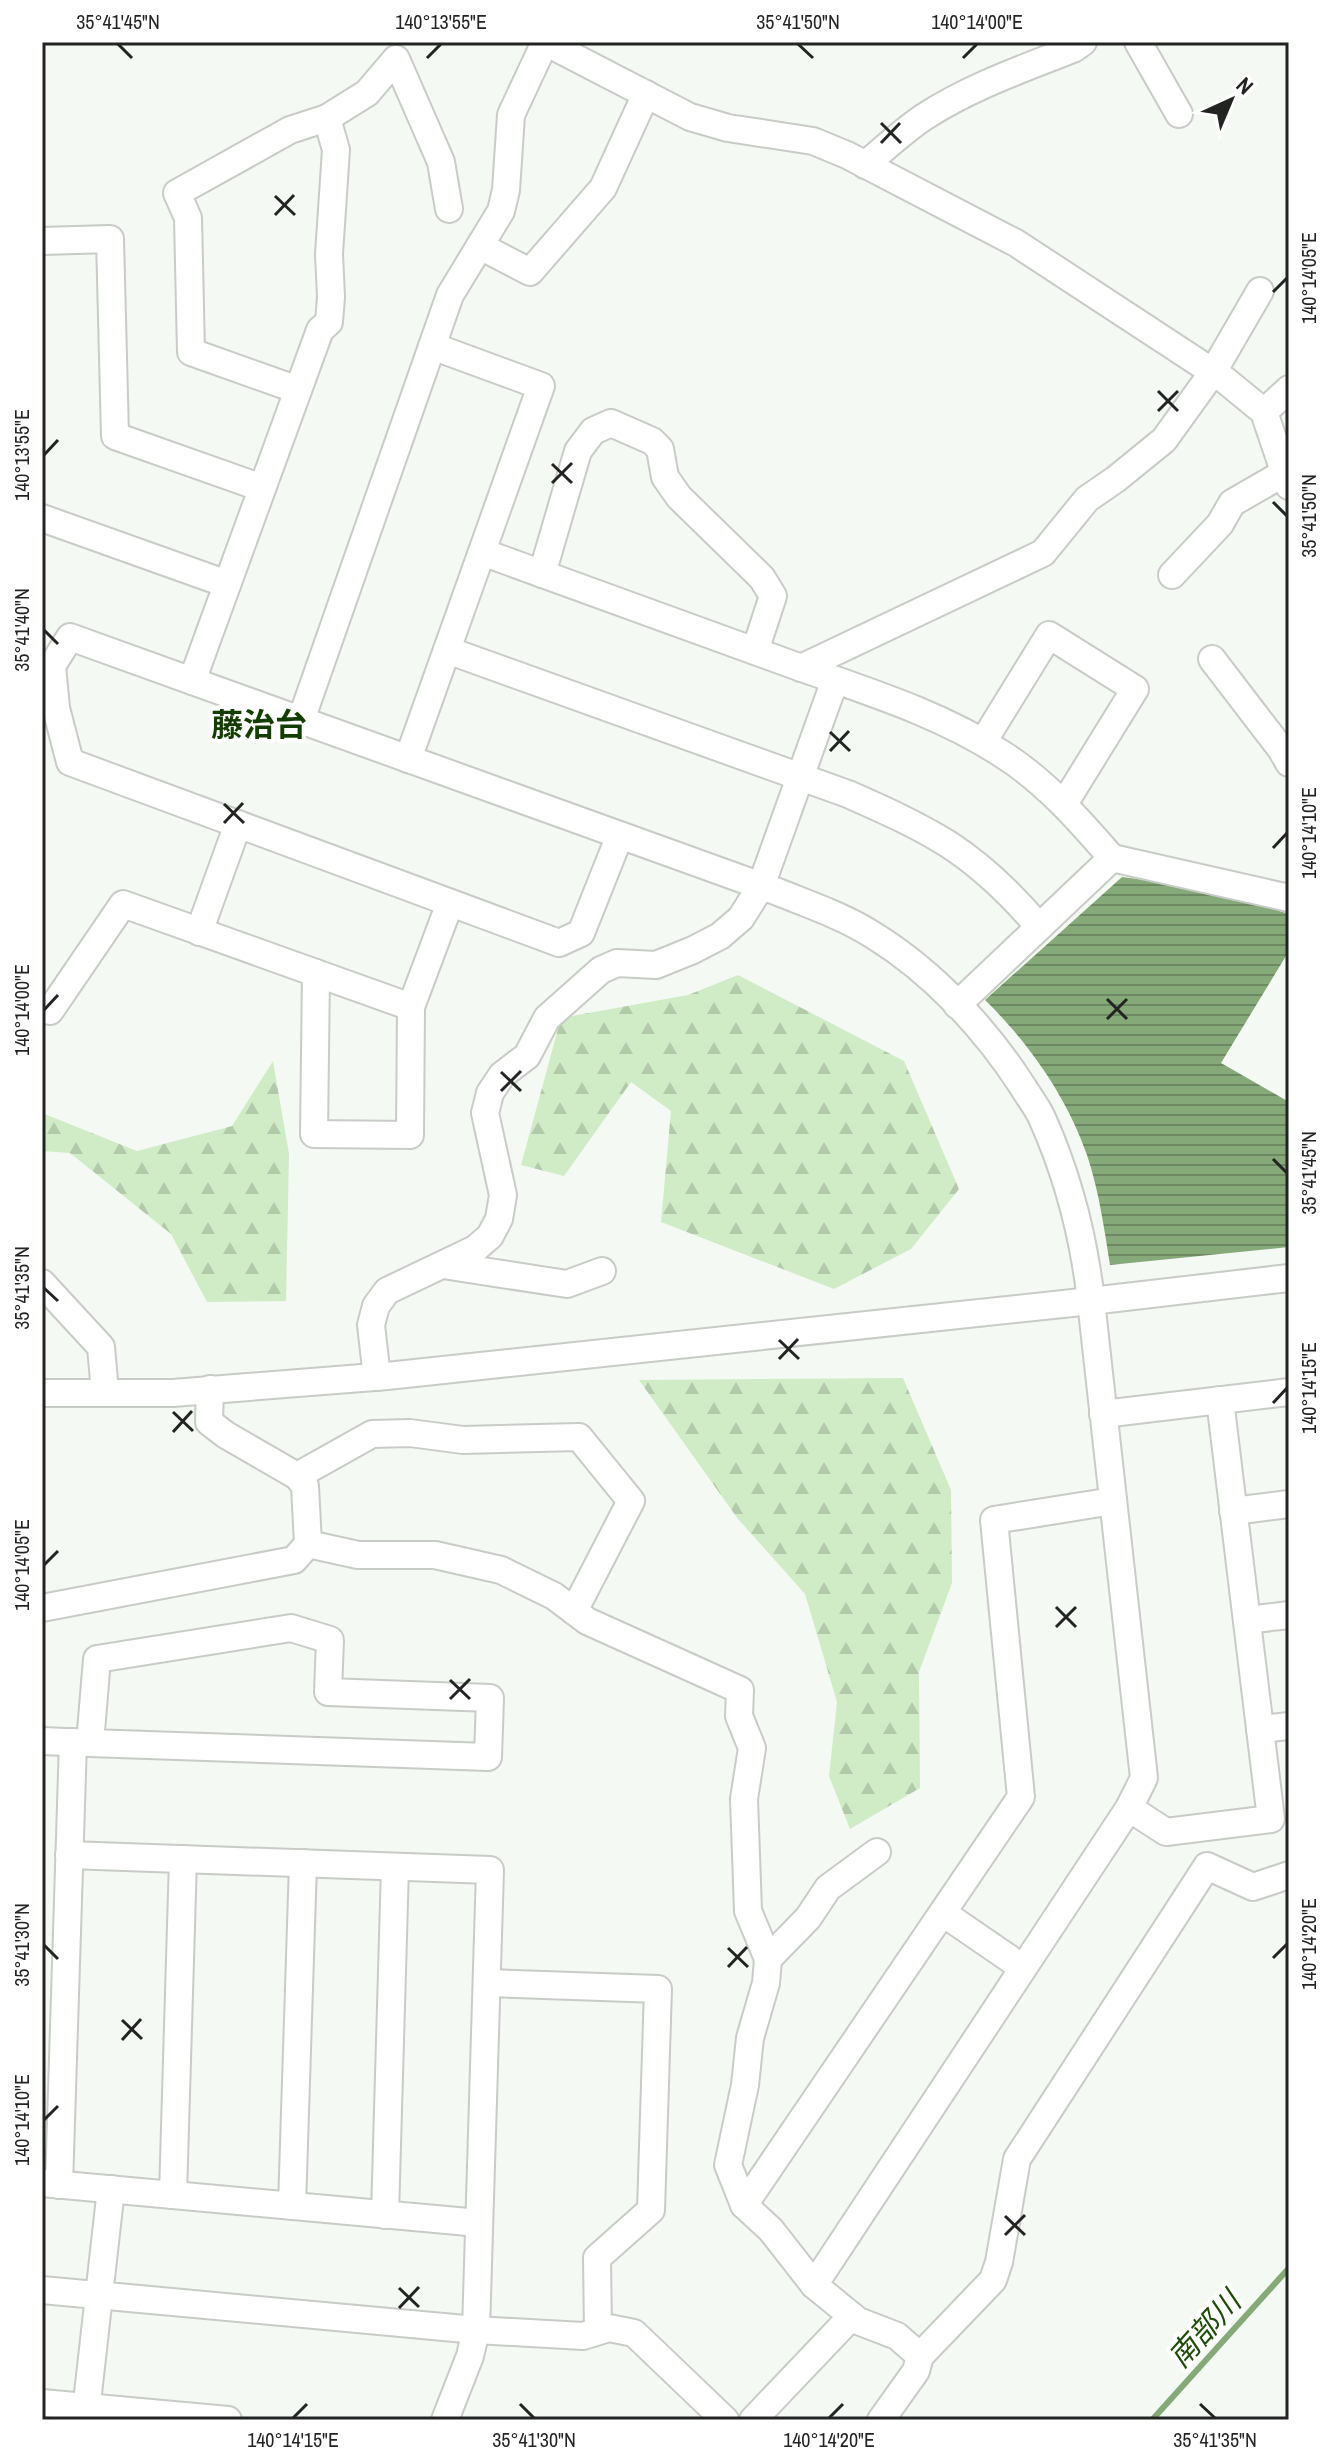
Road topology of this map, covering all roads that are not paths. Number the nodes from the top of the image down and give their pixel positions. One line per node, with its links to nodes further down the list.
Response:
1 (545, 42): 4 (street); 10 (street)
2 (1083, 42): 7 (street)
3 (1138, 42): 5 (street)
4 (646, 94): 7 (street); 10 (street)
5 (1179, 114)
6 (327, 118): 8 (street); 15 (street); 15 (street)
7 (865, 165): 13 (street)
8 (449, 209)
9 (42, 241): 18 (street)
10 (480, 246): 12 (street)
11 (1260, 291): 13 (street)
12 (432, 346): 20 (street); 30 (street)
13 (1213, 372): 16 (street); 27 (street)
14 (1289, 389): 16 (street)
15 (298, 390): 18 (street)
16 (1264, 412): 17 (street)
17 (1286, 479): 22 (street)
18 (262, 488): 23 (street)
19 (42, 518): 23 (street)
20 (482, 552): 21 (street); 24 (street)
21 (542, 574): 25 (street); 25 (street)
22 (1172, 575)
23 (227, 584): 29 (street)
24 (447, 650): 32 (street); 34 (street)
25 (755, 651): 27 (street)
26 (1212, 659): 33 (street)
27 (801, 668): 28 (street)
28 (835, 680): 31 (street); 34 (street)
29 (192, 681): 30 (street); 36 (street)
30 (301, 720): 32 (street)
31 (983, 742): 35 (street); 35 (street)
32 (408, 759): 37 (street)
33 (1289, 763)
34 (800, 777): 39 (street); 42 (street)
35 (1064, 804): 38 (street)
36 (238, 824): 41 (street); 43 (street)
37 (620, 835): 39 (street); 41 (street)
38 (1112, 858): 40 (street); 42 (street)
39 (761, 886): 45 (street); 48 (street)
40 (1289, 898)
41 (450, 903): 46 (street)
42 (1039, 927): 45 (street)
43 (199, 932): 44 (street); 47 (street)
44 (316, 973): 46 (street); 46 (street)
45 (957, 1005): 52 (street)
46 (411, 1007)
47 (50, 1011)
48 (443, 1265): 49 (street); 53 (street)
49 (602, 1271)
50 (1289, 1278): 52 (street)
51 (42, 1283): 55 (street)
52 (1091, 1301): 53 (street); 59 (street)
53 (377, 1377): 54 (street)
54 (210, 1389): 55 (street); 60 (street)
55 (105, 1392): 57 (street)
56 (1289, 1392): 58 (street)
57 (42, 1393)
58 (1220, 1400): 59 (street); 63 (street)
59 (1103, 1414): 61 (street)
60 (297, 1476): 64 (street); 66 (street)
61 (1113, 1501): 73 (street); 80 (street)
62 (1289, 1504): 63 (street)
63 (1233, 1511): 68 (street)
64 (308, 1544): 65 (street); 66 (street)
65 (42, 1608)
66 (574, 1611): 81 (street)
67 (1289, 1615): 68 (street)
68 (1247, 1620): 70 (street)
69 (1289, 1726): 70 (street)
70 (1260, 1729): 73 (street)
71 (42, 1741): 72 (street)
72 (82, 1743): 72 (street); 75 (street)
73 (1129, 1808): 82 (street)
74 (877, 1852): 81 (street)
75 (69, 1855): 76 (street); 84 (street)
76 (183, 1859): 77 (street); 86 (street)
77 (303, 1863): 78 (street); 88 (street)
78 (395, 1867): 83 (street); 89 (street)
79 (1289, 1875): 97 (street)
80 (943, 1913): 82 (street); 87 (street)
81 (768, 1959): 87 (street)
82 (1023, 1968): 91 (street)
83 (487, 1983): 90 (street); 96 (street)
84 (51, 2184): 85 (street)
85 (111, 2189): 86 (street); 93 (street)
86 (173, 2195): 88 (street)
87 (744, 2205): 91 (street)
88 (292, 2206): 89 (street)
89 (385, 2215): 90 (street)
90 (479, 2223): 95 (street)
91 (814, 2285): 94 (street)
92 (42, 2290): 93 (street)
93 (99, 2295): 95 (street); 99 (street)
94 (852, 2316): 97 (street); 103 (street)
95 (476, 2330): 96 (street); 101 (street)
96 (598, 2331): 102 (street)
97 (920, 2356): 104 (street)
98 (42, 2403): 99 (street)
99 (86, 2413): 100 (street)
100 (228, 2420)
101 (445, 2420)
102 (725, 2420)
103 (753, 2420)
104 (881, 2420)

